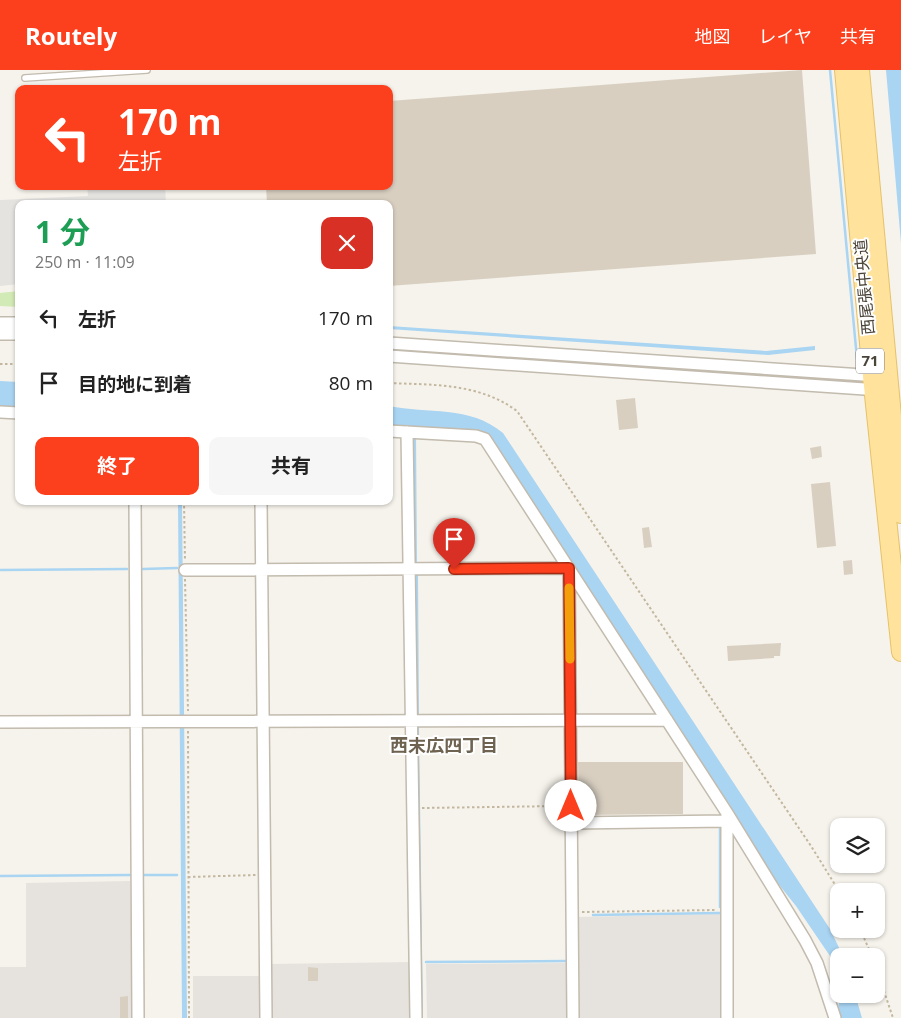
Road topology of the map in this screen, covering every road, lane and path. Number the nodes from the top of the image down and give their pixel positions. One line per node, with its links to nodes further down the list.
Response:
1 (147, 70): 4 (lane)
2 (844, 70): 14 (main road, 西尾張中央道 / 71)
3 (860, 70): 14 (main road, 西尾張中央道 / 71)
4 (24, 78)
5 (0, 323): 6 (street)
6 (15, 323)
7 (0, 334): 8 (street)
8 (15, 334)
9 (393, 343): 14 (street)
10 (393, 356): 14 (street)
11 (0, 364): 12 (path)
12 (15, 364)
13 (393, 383): 41 (path)
14 (880, 383): 22 (main road, 西尾張中央道 / 71); 27 (main road, 西尾張中央道 / 71)
15 (0, 412): 16 (street)
16 (15, 413)
17 (393, 431): 18 (street)
18 (411, 432): 23 (street); 25 (street)
19 (135, 505): 30 (street)
20 (184, 505): 26 (path)
21 (261, 505): 24 (street)
22 (901, 514)
23 (569, 568): 25 (street); 28 (street); 29 (street)
24 (262, 569): 25 (street); 26 (street); 32 (street)
25 (409, 569): 33 (street)
26 (185, 570): 31 (path)
27 (901, 652)
28 (571, 719): 29 (street); 33 (street); 35 (street)
29 (667, 720): 37 (street)
30 (137, 721): 31 (street); 34 (street); 45 (street)
31 (184, 721): 32 (street); 40 (path)
32 (264, 721): 33 (street); 39 (street)
33 (411, 721): 48 (street)
34 (0, 722)
35 (571, 806): 36 (path); 38 (street)
36 (422, 808)
37 (727, 817): 38 (street); 42 (street); 51 (street)
38 (572, 823): 43 (street)
39 (265, 875): 40 (path); 47 (street)
40 (188, 876): 46 (path)
41 (834, 883)
42 (727, 910): 43 (path); 50 (street)
43 (572, 912): 49 (street)
44 (885, 994): 52 (path)
45 (138, 1018)
46 (189, 1018)
47 (266, 1018)
48 (416, 1018)
49 (573, 1018)
50 (727, 1018)
51 (835, 1018)
52 (893, 1018)

